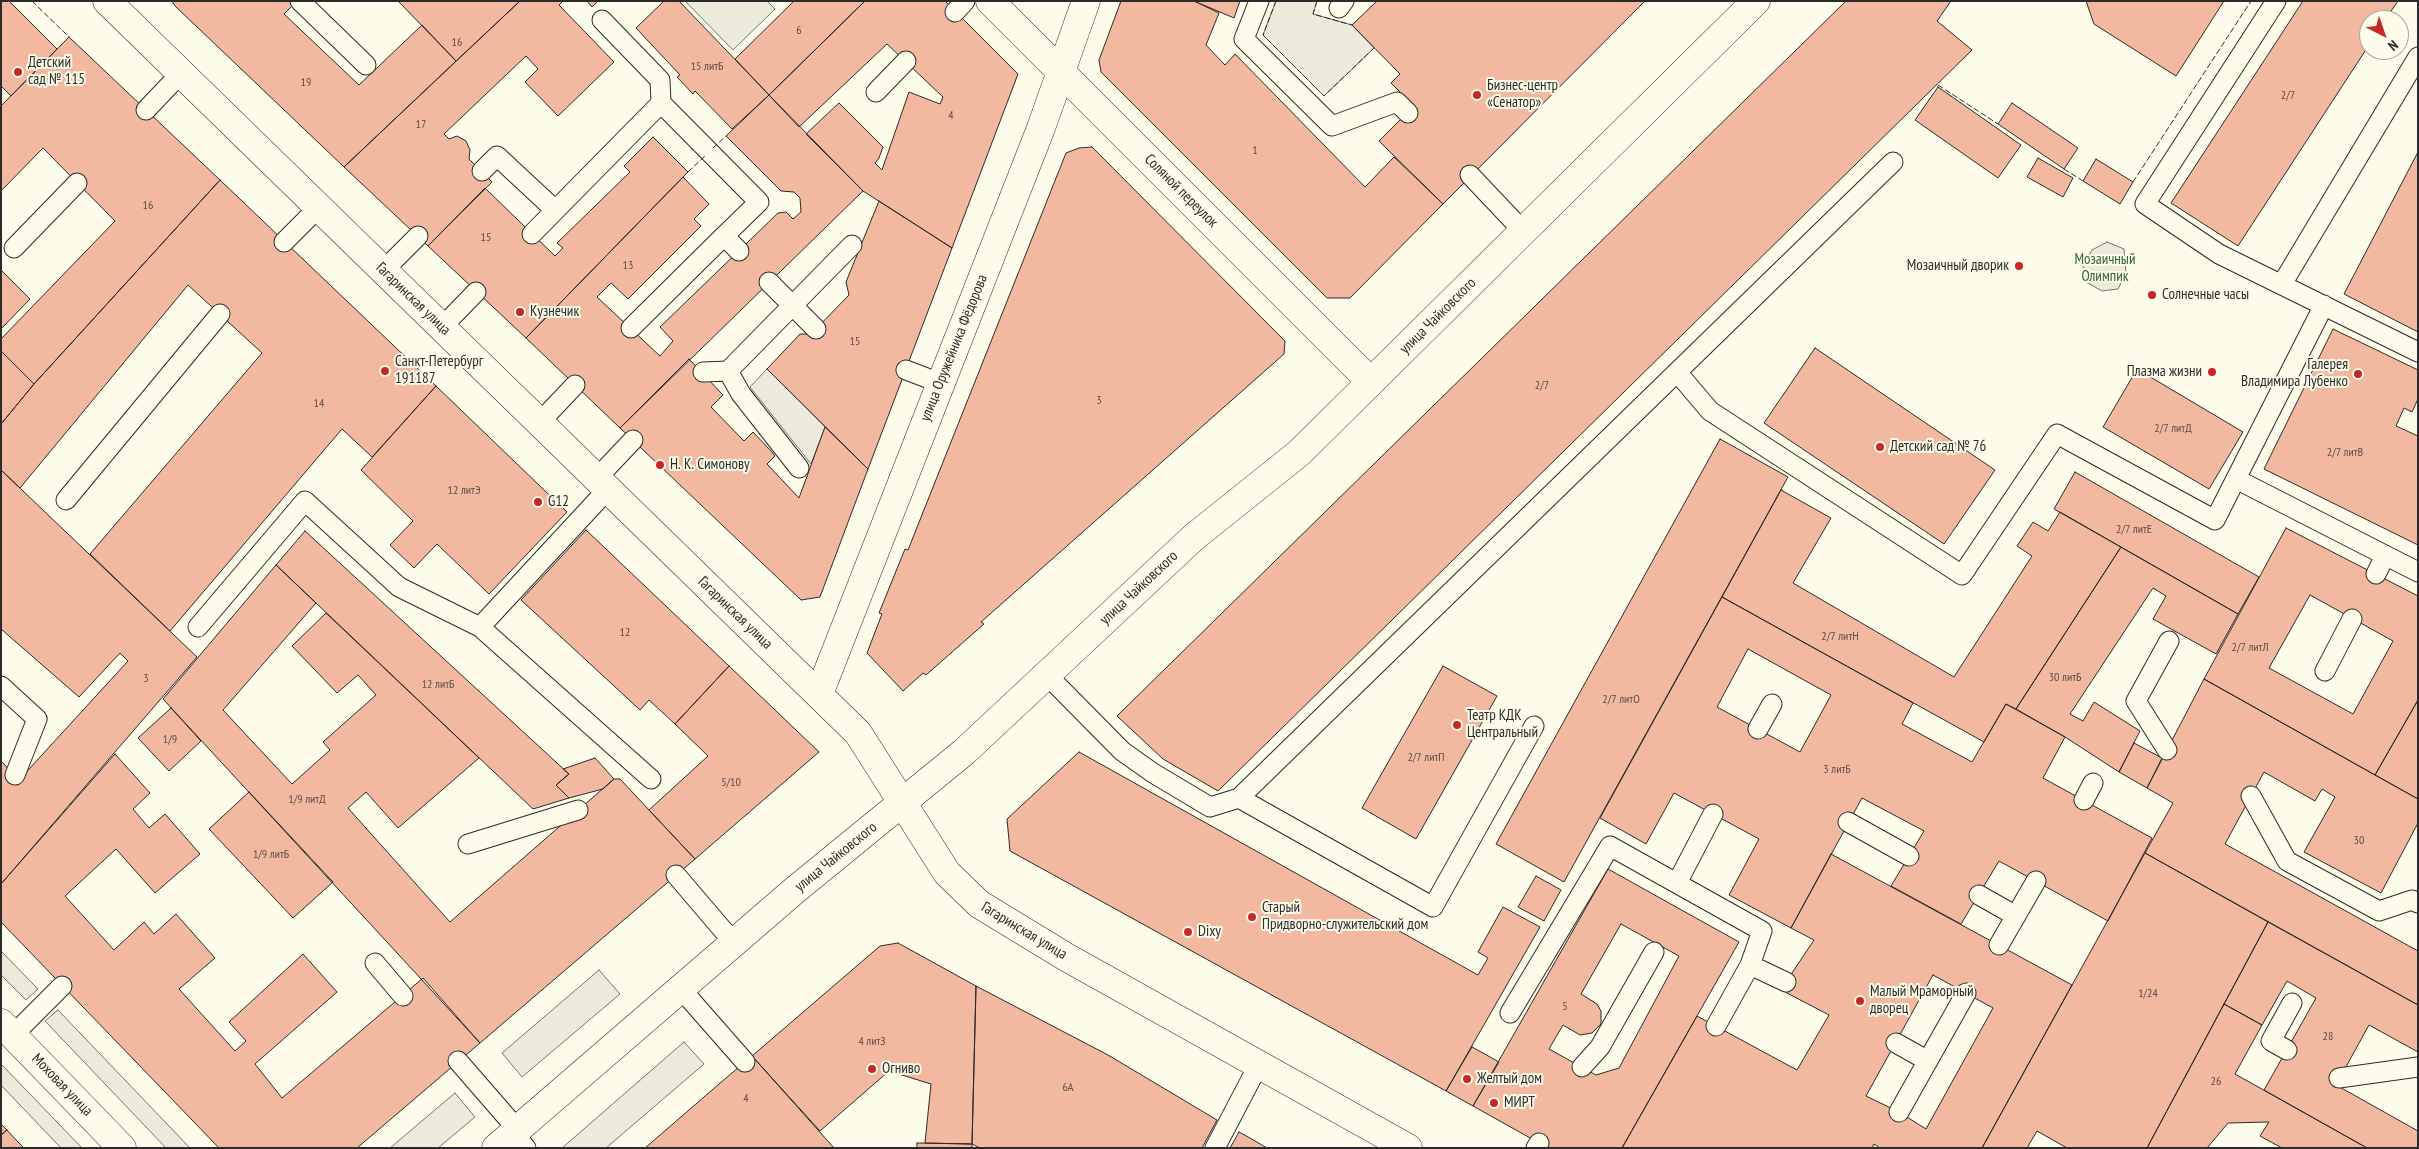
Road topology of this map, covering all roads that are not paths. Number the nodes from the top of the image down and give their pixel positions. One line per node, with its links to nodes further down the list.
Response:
1 (107, 1): 13 (street, Гагаринская улица)
2 (300, 1): 11 (lane)
3 (990, 1): 12 (street, Соляной переулок)
4 (1086, 1): 12 (street, улица Оружейника Фёдорова)
5 (1259, 1): 17 (lane)
6 (1756, 1): 24 (street, улица Чайковского)
7 (2276, 1): 34 (lane)
8 (602, 20): 15 (lane)
9 (2418, 57): 34 (lane)
10 (906, 61): 14 (lane)
11 (366, 65)
12 (1061, 72): 47 (street, Соляной переулок); 48 (street, улица Оружейника Фёдорова)
13 (181, 73): 16 (lane); 22 (street, Гагаринская улица)
14 (876, 92)
15 (661, 103): 23 (lane); 27 (lane)
16 (146, 110)
17 (1408, 113)
18 (1893, 162): 46 (lane)
19 (482, 171): 23 (lane)
20 (1470, 176): 24 (lane)
21 (77, 183): 30 (lane)
22 (318, 207): 28 (lane); 32 (street, Гагаринская улица)
23 (555, 210): 25 (lane)
24 (1523, 231): 47 (street, улица Чайковского)
25 (532, 234)
26 (418, 236): 32 (lane)
27 (724, 236): 31 (lane); 40 (lane)
28 (284, 242)
29 (852, 245): 37 (lane)
30 (14, 248)
31 (739, 251)
32 (384, 270): 39 (street, Гагаринская улица)
33 (769, 282): 37 (lane)
34 (2282, 284): 36 (lane)
35 (476, 292): 39 (lane)
36 (2324, 305): 42 (lane); 53 (lane)
37 (793, 306): 41 (lane); 44 (lane)
38 (220, 314): 55 (lane)
39 (442, 327): 50 (street, Гагаринская улица)
40 (631, 328)
41 (816, 329)
42 (2418, 352)
43 (906, 370): 48 (lane)
44 (728, 371): 45 (lane); 52 (lane)
45 (702, 372)
46 (1677, 372): 53 (lane); 75 (lane)
47 (1371, 382): 64 (street, улица Чайковского)
48 (940, 383): 66 (street, улица Оружейника Фёдорова)
49 (575, 385): 50 (lane)
50 (540, 422): 54 (street, Гагаринская улица)
51 (633, 440): 54 (lane)
52 (799, 468)
53 (2236, 479): 56 (lane)
54 (602, 483): 61 (lane); 66 (street, Гагаринская улица)
55 (66, 500)
56 (2385, 556): 57 (lane); 58 (lane)
57 (2418, 572)
58 (2376, 574)
59 (2352, 619): 63 (lane)
60 (198, 627): 61 (lane)
61 (480, 627): 72 (lane)
62 (2169, 641): 70 (lane)
63 (2325, 671)
64 (1047, 675): 75 (lane); 77 (street, улица Чайковского)
65 (1, 686): 71 (lane)
66 (819, 694): 77 (street, Гагаринская улица)
67 (1772, 704): 69 (lane)
68 (1534, 726): 75 (lane)
69 (1758, 729)
70 (2167, 750)
71 (15, 775)
72 (650, 779)
73 (2093, 783): 76 (lane)
74 (2251, 796): 87 (lane)
75 (1239, 798)
76 (2084, 800)
77 (902, 804): 89 (street, улица Чайковского); 108 (street, Гагаринская улица)
78 (578, 810): 81 (lane)
79 (1714, 814): 85 (lane)
80 (1848, 822): 82 (lane)
81 (468, 844)
82 (1909, 856)
83 (676, 875): 89 (lane)
84 (2036, 881): 88 (lane)
85 (1677, 883): 93 (lane); 100 (lane)
86 (1979, 895): 88 (lane)
87 (2418, 903)
88 (2016, 916): 90 (lane)
89 (734, 943): 96 (street, улица Чайковского)
90 (1999, 945)
91 (1654, 952): 110 (lane)
92 (375, 964): 98 (lane)
93 (1750, 965): 94 (lane); 101 (lane)
94 (1786, 982)
95 (62, 986): 102 (lane)
96 (681, 989): 107 (lane); 113 (street, улица Чайковского)
97 (1966, 993): 106 (lane)
98 (403, 996)
99 (2292, 1003): 104 (lane)
100 (1510, 1013)
101 (1716, 1026)
102 (7, 1029): 114 (street, Моховая улица)
103 (1896, 1043): 106 (lane)
104 (2287, 1050)
105 (458, 1061): 113 (lane)
106 (1928, 1061): 112 (lane)
107 (745, 1062)
108 (1259, 1064): 115 (lane); 116 (street, Гагаринская улица)
109 (2418, 1067): 111 (lane)
110 (1582, 1068)
111 (2339, 1078)
112 (1900, 1112)
113 (513, 1140)
114 (122, 1148)
115 (1215, 1148)
116 (1408, 1148)

